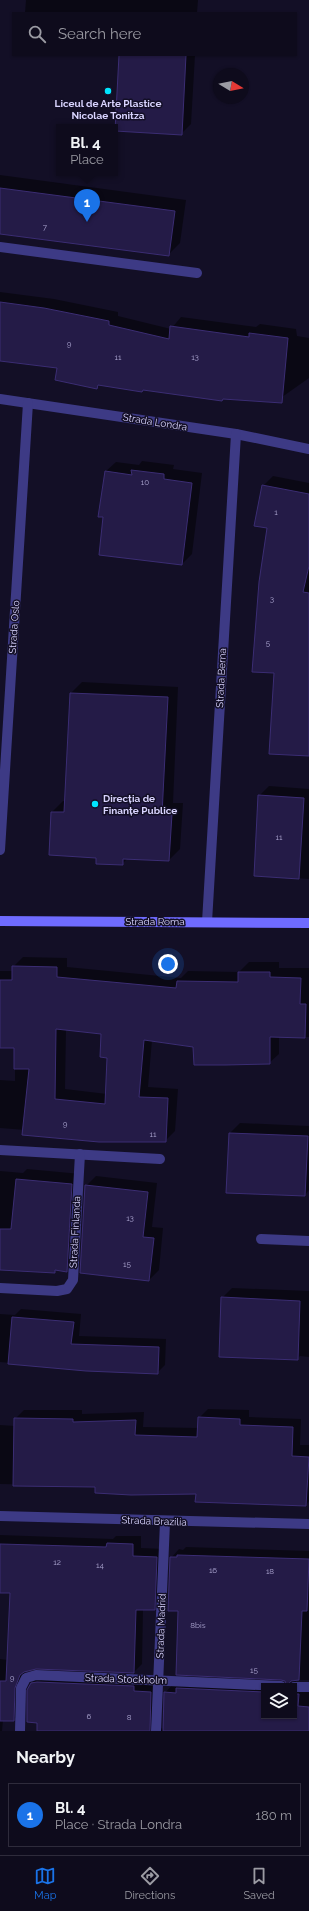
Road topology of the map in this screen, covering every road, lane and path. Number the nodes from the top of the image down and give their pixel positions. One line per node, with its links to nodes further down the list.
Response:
1 (0, 247): 2 (street)
2 (197, 273)
3 (0, 399): 4 (street, Strada Londra)
4 (28, 403): 5 (street, Strada Londra); 7 (street, Strada Oslo)
5 (236, 434): 6 (street, Strada Londra); 9 (street, Strada Berna)
6 (309, 449)
7 (0, 850)
8 (0, 921): 9 (street, Strada Roma)
9 (207, 922): 10 (street, Strada Roma)
10 (309, 923)
11 (0, 1150): 12 (street)
12 (80, 1154): 13 (street); 16 (street, Strada Finlanda)
13 (160, 1159)
14 (261, 1239): 15 (street)
15 (309, 1241)
16 (0, 1288)
17 (0, 1516): 18 (street, Strada Brazilia)
18 (165, 1522): 19 (street, Strada Brazilia); 20 (street, Strada Madrid)
19 (309, 1524)
20 (159, 1680): 21 (street, Strada Stockholm); 24 (street, Strada Stockholm); 25 (street, Strada Madrid)
21 (261, 1685)
22 (297, 1687): 23 (street)
23 (309, 1687)
24 (20, 1731)
25 (156, 1731)

